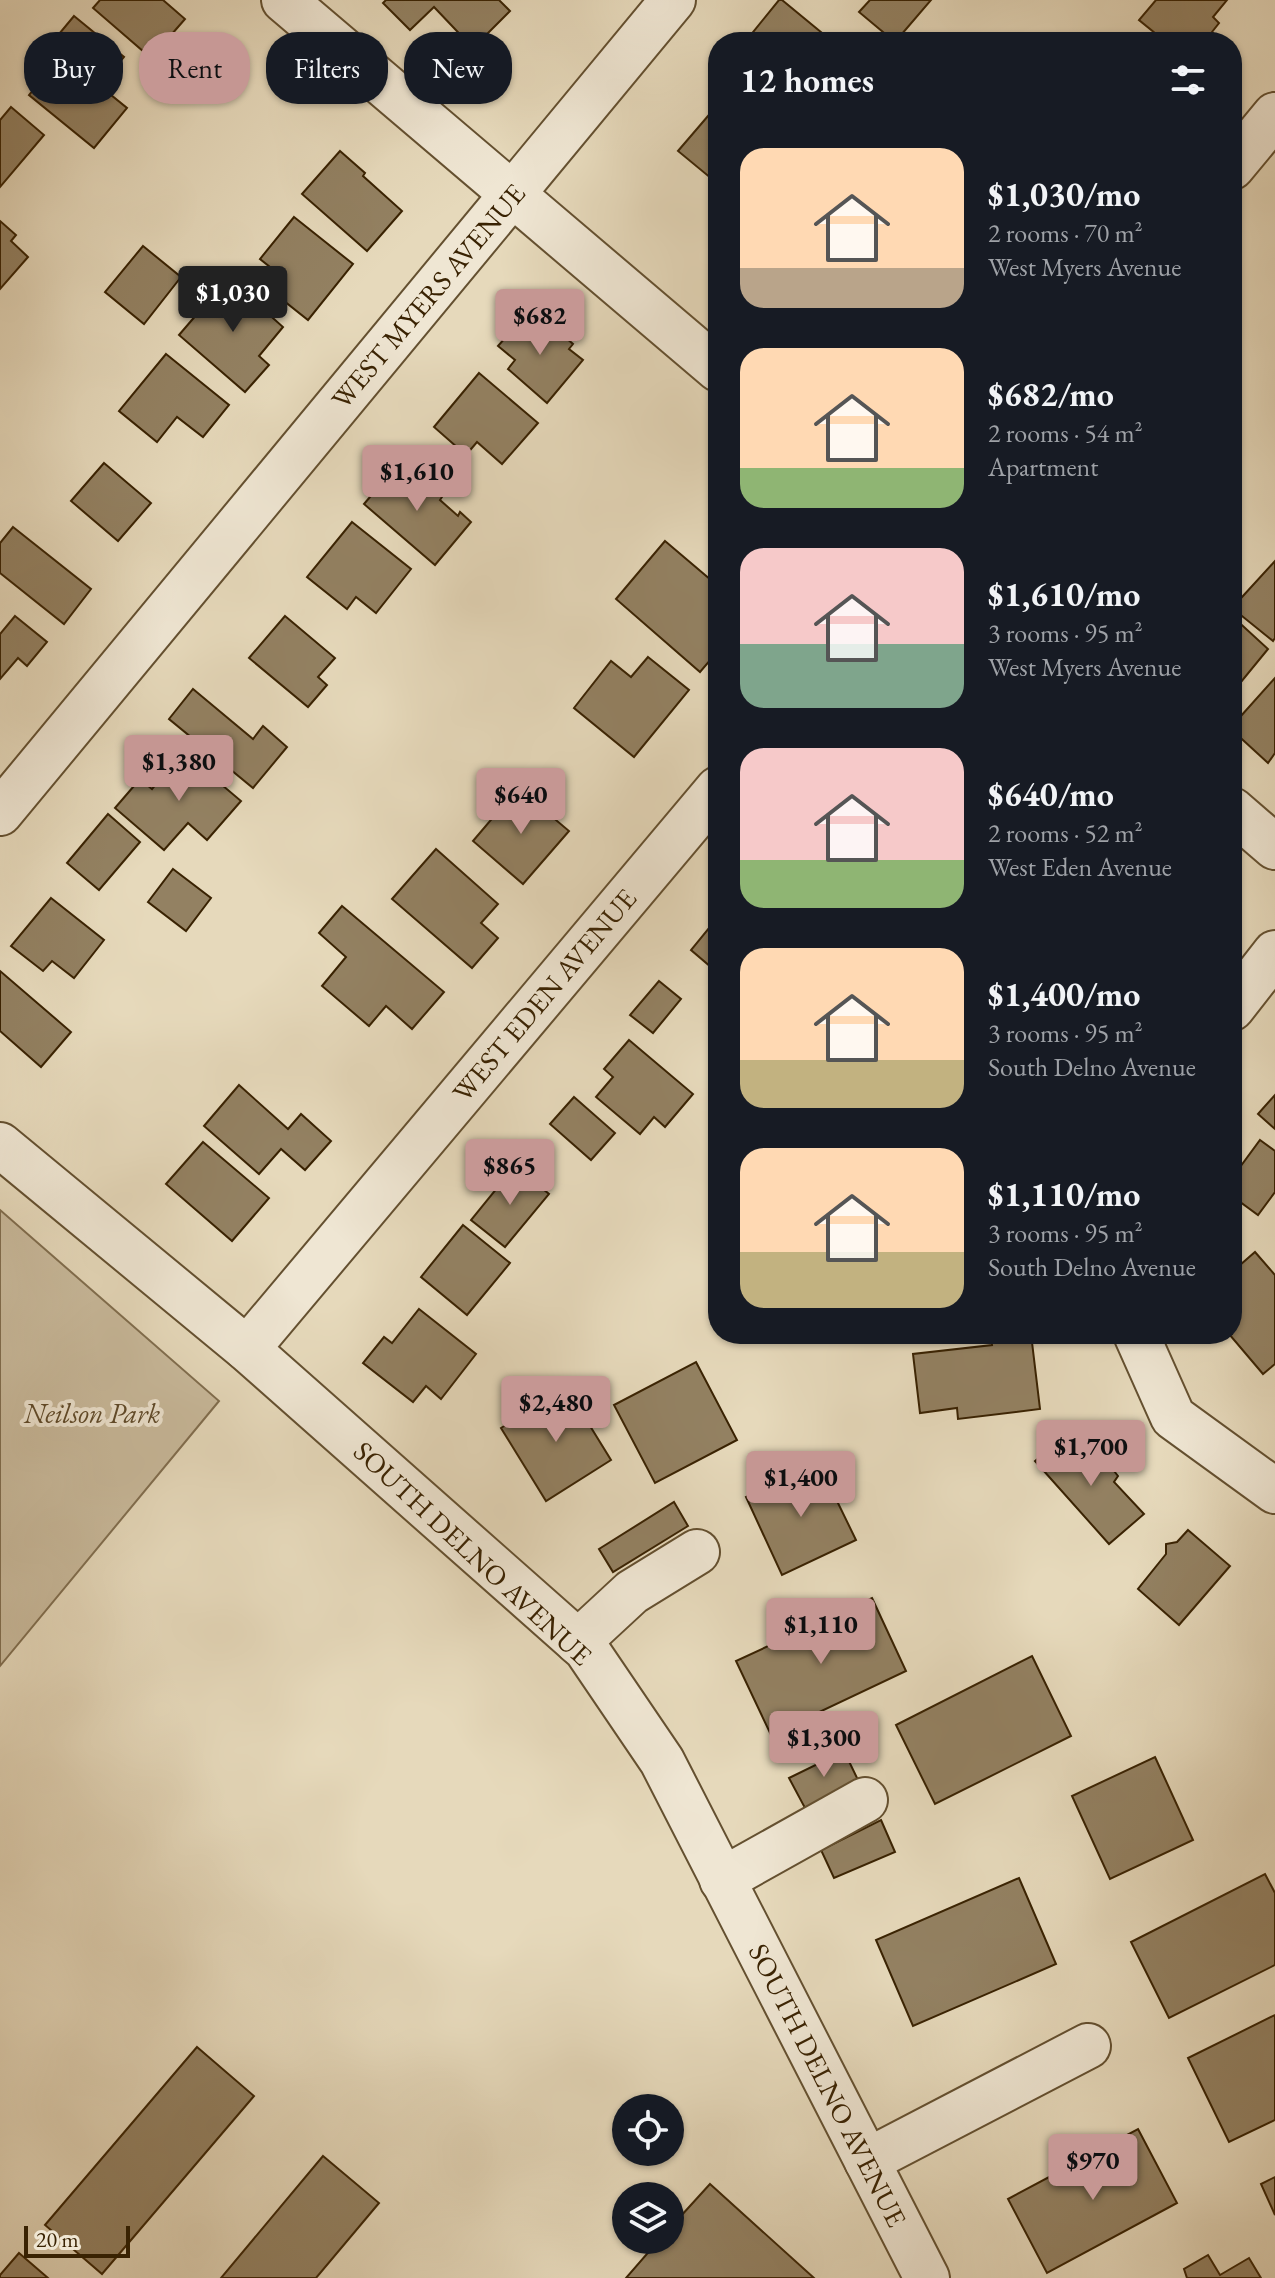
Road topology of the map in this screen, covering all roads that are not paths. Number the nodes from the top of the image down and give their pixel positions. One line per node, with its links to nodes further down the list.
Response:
1 (284, 0): 5 (street)
2 (673, 0): 5 (street, WEST MYERS AVENUE)
3 (1275, 115): 4 (street)
4 (1242, 155)
5 (512, 194): 6 (street); 8 (street, WEST MYERS AVENUE)
6 (708, 361)
7 (708, 801): 15 (street, WEST EDEN AVENUE)
8 (0, 813)
9 (1242, 819): 10 (street)
10 (1275, 847)
11 (1275, 953): 12 (street)
12 (1242, 995)
13 (0, 1145): 15 (street, SOUTH DELNO AVENUE)
14 (1140, 1344): 16 (street)
15 (247, 1349): 18 (street, SOUTH DELNO AVENUE)
16 (1275, 1491)
17 (697, 1552): 18 (street)
18 (578, 1642): 20 (street, SOUTH DELNO AVENUE)
19 (865, 1800): 20 (street)
20 (722, 1880): 22 (street, SOUTH DELNO AVENUE)
21 (1088, 2046): 22 (street)
22 (867, 2161): 23 (street, SOUTH DELNO AVENUE)
23 (927, 2278)

